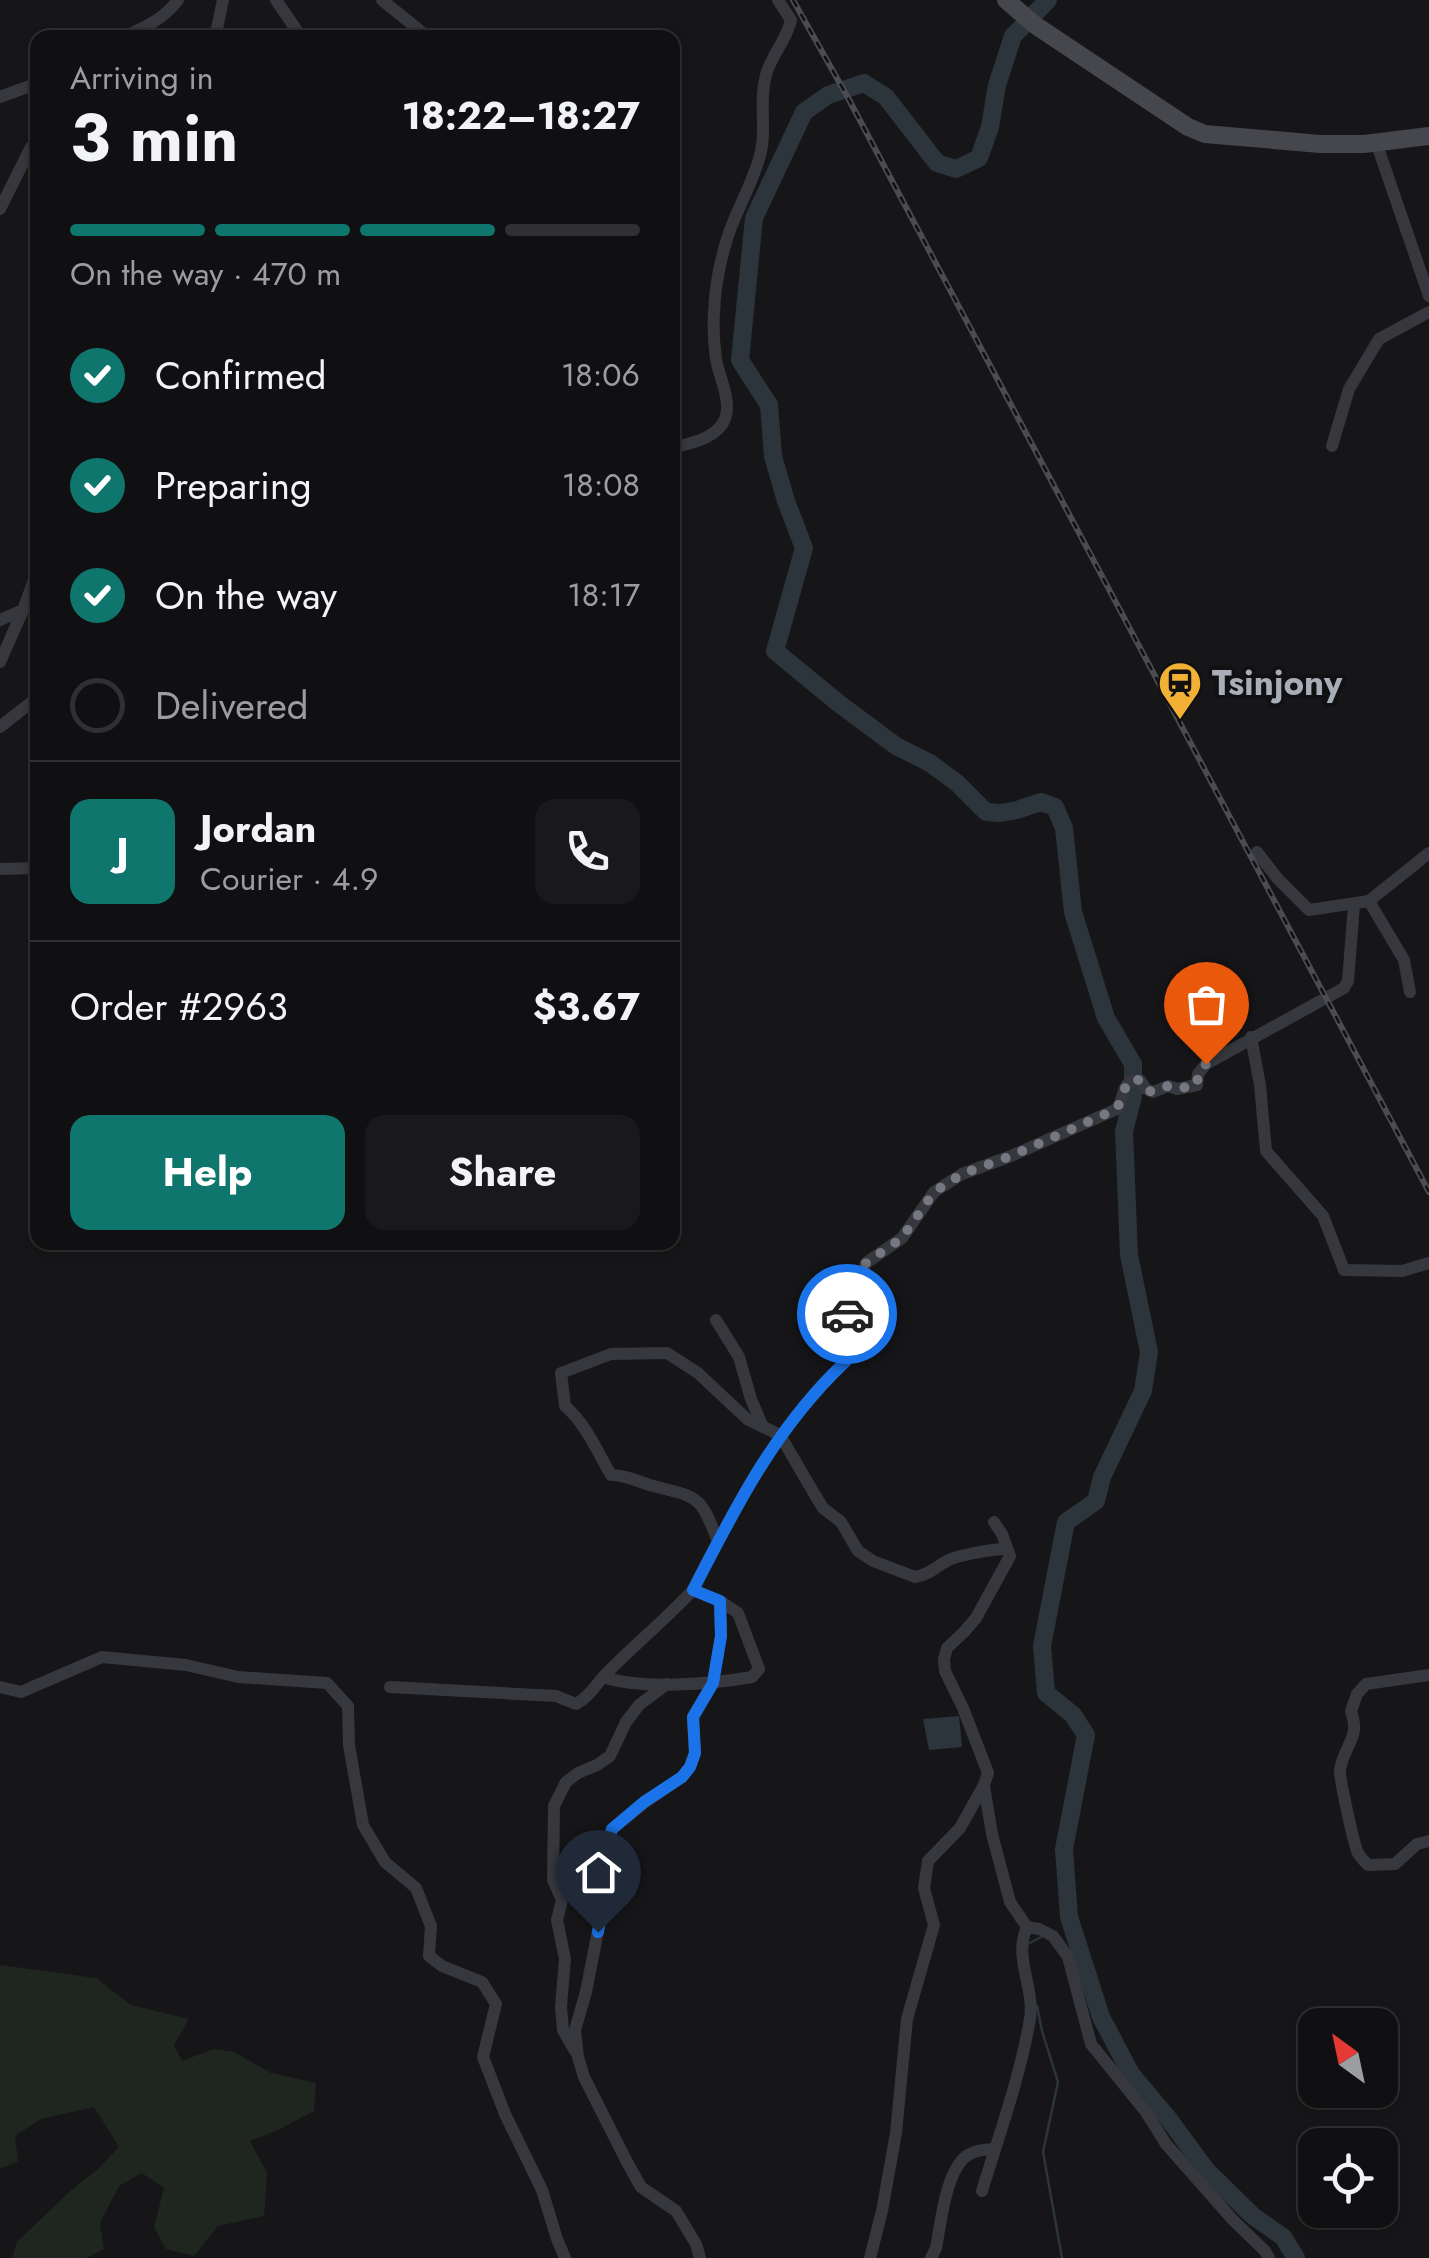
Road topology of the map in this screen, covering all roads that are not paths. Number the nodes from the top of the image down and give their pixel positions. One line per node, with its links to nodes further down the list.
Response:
1 (178, 0): 7 (street)
2 (223, 0): 8 (street)
3 (276, 0): 9 (street)
4 (382, 0): 10 (street)
5 (778, 0): 19 (street)
6 (1006, 0): 14 (street)
7 (144, 30)
8 (217, 30)
9 (297, 30)
10 (420, 30)
11 (30, 86): 12 (street)
12 (0, 97)
13 (1429, 136): 14 (street)
14 (1376, 142): 17 (street)
15 (30, 149): 16 (street)
16 (0, 209)
17 (1429, 296)
18 (1429, 312): 20 (street)
19 (680, 446)
20 (1332, 446)
21 (30, 591): 22 (street)
22 (23, 610): 23 (street); 24 (street)
23 (0, 620)
24 (0, 662)
25 (30, 704): 26 (street)
26 (0, 728)
27 (1257, 852): 32 (street)
28 (1429, 853): 31 (street)
29 (30, 868): 30 (street)
30 (0, 869)
31 (1369, 901): 32 (street); 33 (street)
32 (1354, 905): 34 (street)
33 (1410, 992)
34 (1251, 1038): 35 (street); 38 (street)
35 (1429, 1264)
36 (716, 1320): 37 (street)
37 (763, 1427): 38 (street); 40 (street)
38 (780, 1435): 40 (street); 41 (street)
39 (994, 1522): 41 (street)
40 (718, 1542): 42 (street)
41 (1007, 1549): 50 (street)
42 (693, 1590): 43 (street); 45 (street)
43 (720, 1601): 47 (street); 47 (street)
44 (1429, 1675): 51 (street)
45 (603, 1677): 46 (street); 49 (street)
46 (670, 1683): 47 (street); 53 (street)
47 (713, 1683): 53 (street)
48 (0, 1687): 56 (street)
49 (390, 1688)
50 (984, 1785): 52 (street); 58 (street)
51 (1429, 1841)
52 (1027, 1927): 54 (street); 60 (street)
53 (578, 2057): 57 (street)
54 (994, 2149): 55 (street); 59 (street)
55 (982, 2191)
56 (566, 2258)
57 (700, 2258)
58 (870, 2258)
59 (931, 2258)
60 (1269, 2258)

